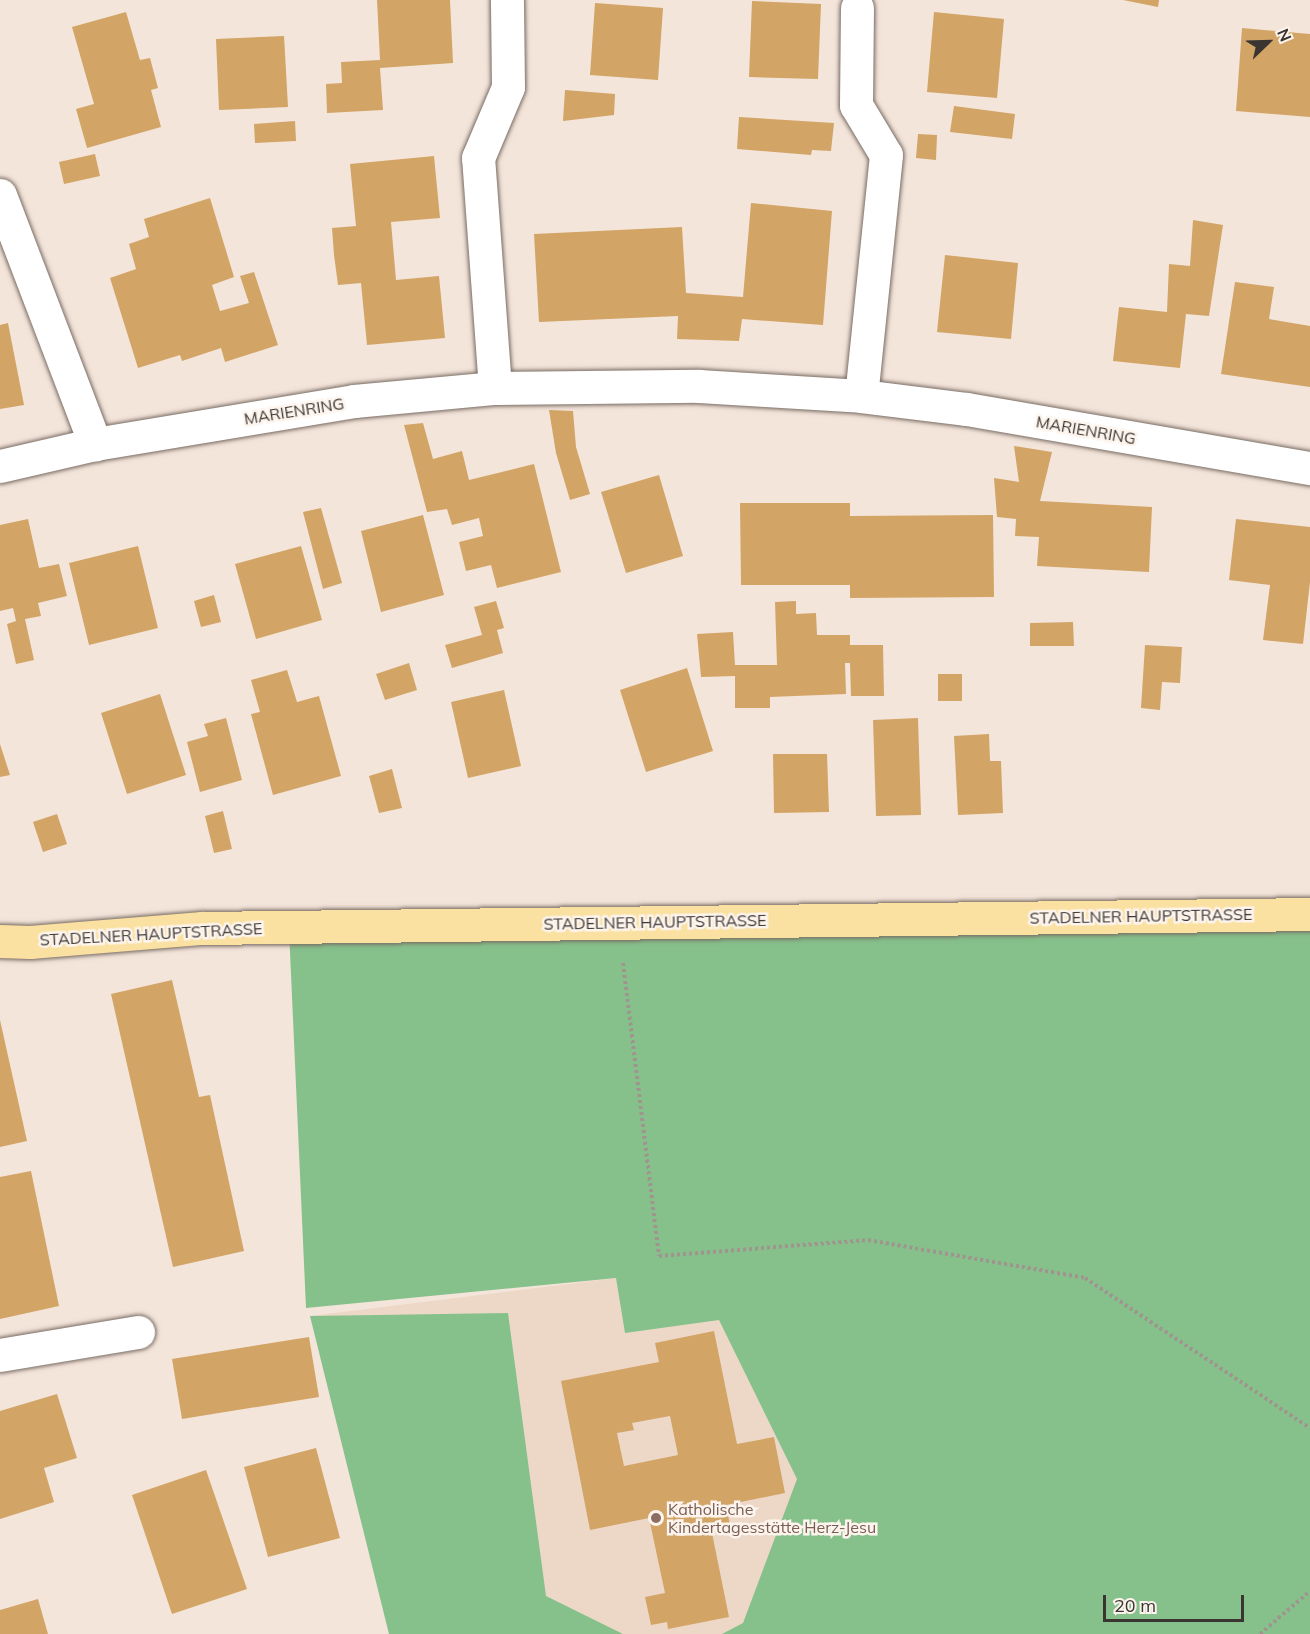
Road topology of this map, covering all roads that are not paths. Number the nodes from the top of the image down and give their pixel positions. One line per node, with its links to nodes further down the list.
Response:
1 (507, 0): 4 (street)
2 (857, 8): 5 (street)
3 (0, 195): 6 (street)
4 (495, 388): 5 (street, MARIENRING); 6 (street, MARIENRING)
5 (861, 396): 8 (street, MARIENRING)
6 (95, 444): 7 (street, MARIENRING)
7 (0, 466)
8 (1310, 468)
9 (1310, 914): 10 (main road, STADELNER HAUPTSTRASSE)
10 (0, 941)
11 (138, 1332): 12 (street)
12 (0, 1355)

